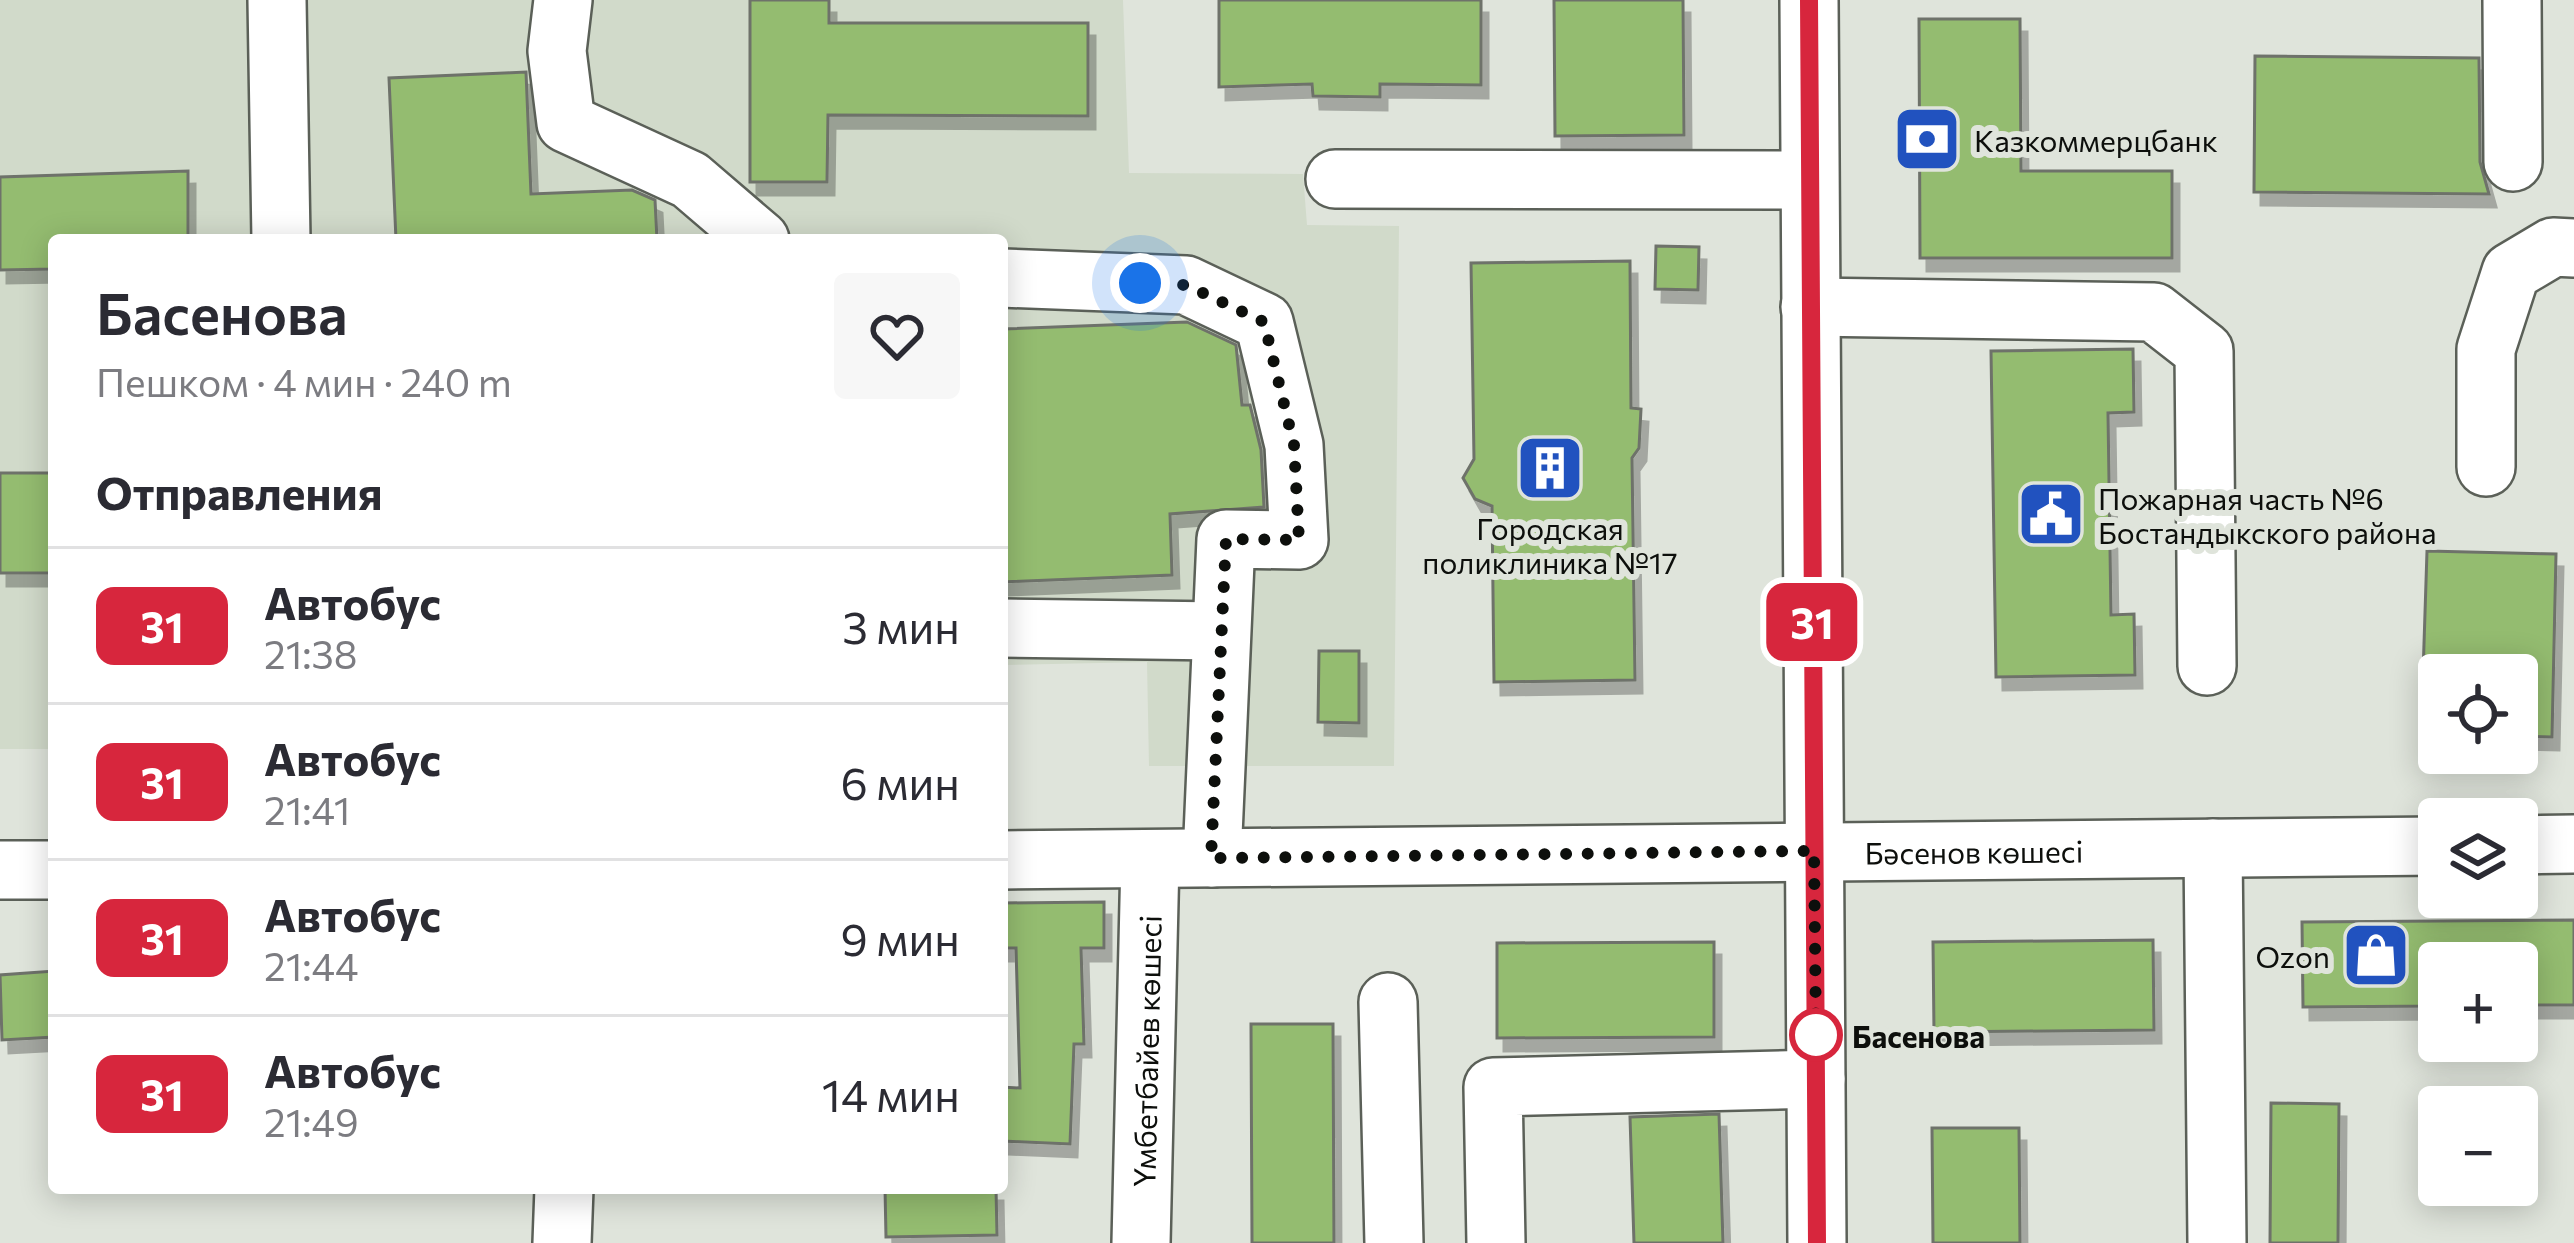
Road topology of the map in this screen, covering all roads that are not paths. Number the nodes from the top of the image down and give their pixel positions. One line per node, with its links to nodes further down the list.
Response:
1 (277, 0): 8 (street)
2 (563, 0): 9 (street)
3 (1809, 0): 7 (street)
4 (2512, 0): 5 (street)
5 (2513, 162)
6 (1335, 179): 7 (street)
7 (1810, 180): 12 (street)
8 (280, 234)
9 (753, 234)
10 (2574, 248): 13 (street)
11 (1008, 278): 15 (street)
12 (1810, 307): 16 (street); 21 (street)
13 (2486, 467)
14 (1008, 628): 15 (street)
15 (1220, 632): 22 (street)
16 (2207, 666)
17 (2574, 844): 18 (street)
18 (2538, 845)
19 (2418, 846): 20 (street, Бәсенов көшесі)
20 (2212, 848): 21 (street, Бәсенов көшесі); 35 (street)
21 (1814, 851): 22 (street, Бәсенов көшесі); 28 (street)
22 (1211, 858): 23 (street, Бәсенов көшесі)
23 (1150, 859): 24 (street, Бәсенов көшесі); 31 (street, Үмбетбайев көшесі)
24 (1008, 860)
25 (0, 870): 26 (street)
26 (48, 870)
27 (1388, 1002): 32 (street)
28 (1816, 1079): 33 (street); 34 (street)
29 (564, 1194): 30 (street)
30 (562, 1243)
31 (1141, 1243)
32 (1394, 1243)
33 (1496, 1243)
34 (1817, 1243)
35 (2217, 1243)

